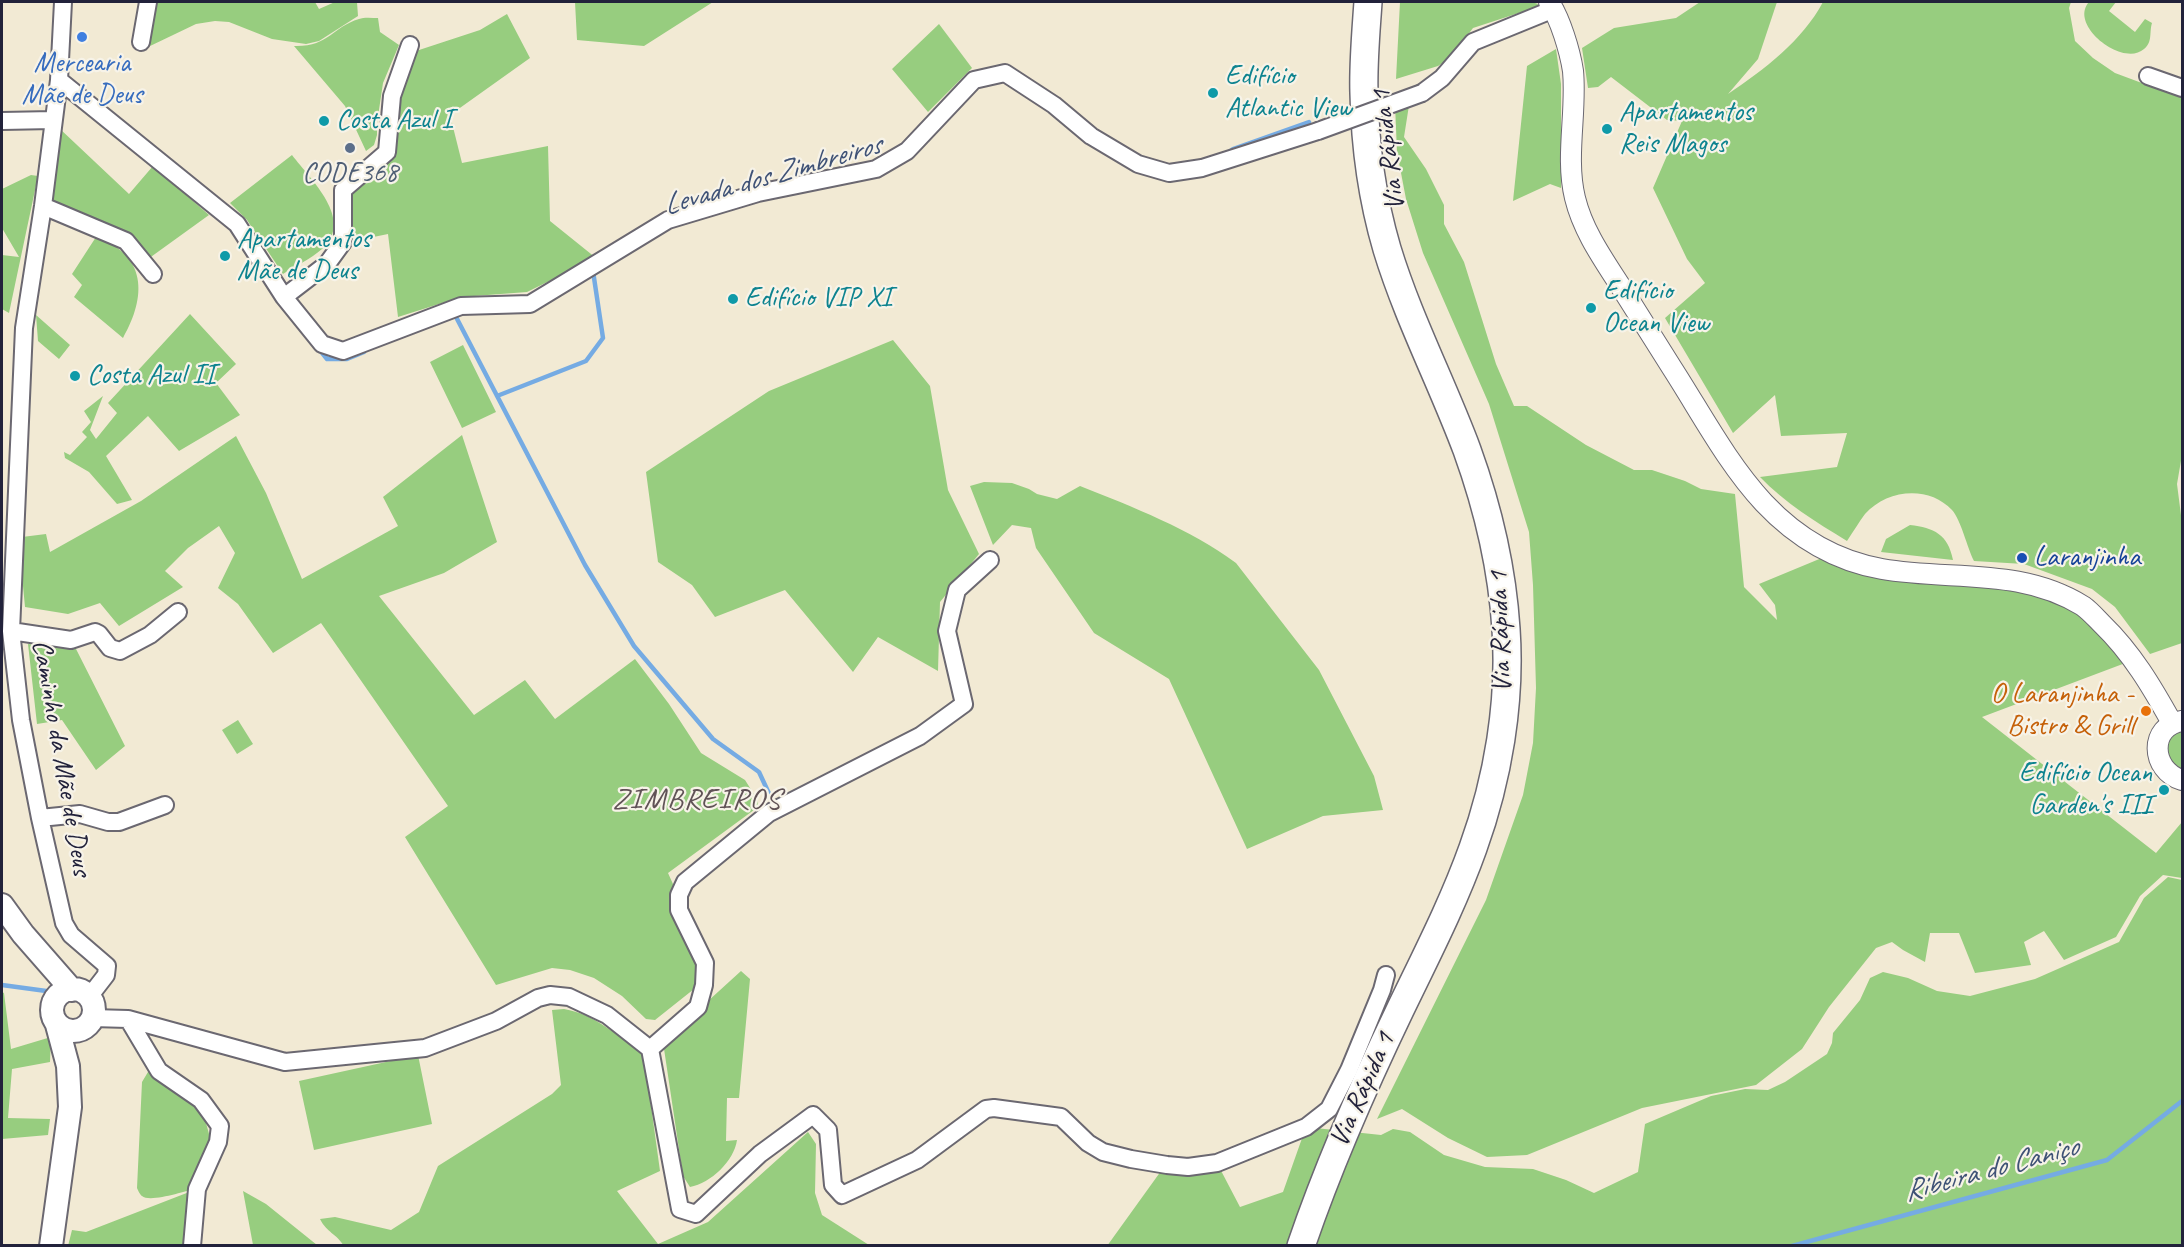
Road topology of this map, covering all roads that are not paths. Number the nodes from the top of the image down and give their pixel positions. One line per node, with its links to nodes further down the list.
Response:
1 (63, 2): 10 (street, Caminho da Mãe de Deus)
2 (148, 2): 7 (street)
3 (1368, 2): 6 (highway, Via Rápida 1)
4 (1383, 2): 6 (highway, Via Rápida 1)
5 (1552, 5): 16 (street, bridge); 20 (street)
6 (1374, 30): 29 (highway, Via Rápida 1)
7 (141, 42)
8 (410, 45): 16 (street)
9 (2148, 76): 11 (street)
10 (59, 80): 12 (street, Caminho da Mãe de Deus); 16 (street)
11 (2182, 88)
12 (53, 120): 13 (street); 14 (street, Caminho da Mãe de Deus)
13 (2, 121)
14 (43, 206): 15 (street); 19 (street, Caminho da Mãe de Deus)
15 (153, 274)
16 (284, 297)
17 (990, 560): 28 (street)
18 (178, 612): 19 (street)
19 (11, 631): 23 (street, Caminho da Mãe de Deus)
20 (2177, 722): 21 (street)
21 (2182, 780)
22 (165, 805): 23 (street)
23 (40, 818): 26 (street, Caminho da Mãe de Deus)
24 (2, 905): 26 (main road)
25 (1386, 975): 28 (street)
26 (74, 1009): 27 (street); 30 (main road)
27 (129, 1019): 28 (street); 31 (street)
28 (650, 1049)
29 (1357, 1123): 32 (highway, Via Rápida 1); 33 (highway, Via Rápida 1)
30 (51, 1245)
31 (192, 1245)
32 (1301, 1245)
33 (1321, 1245)

